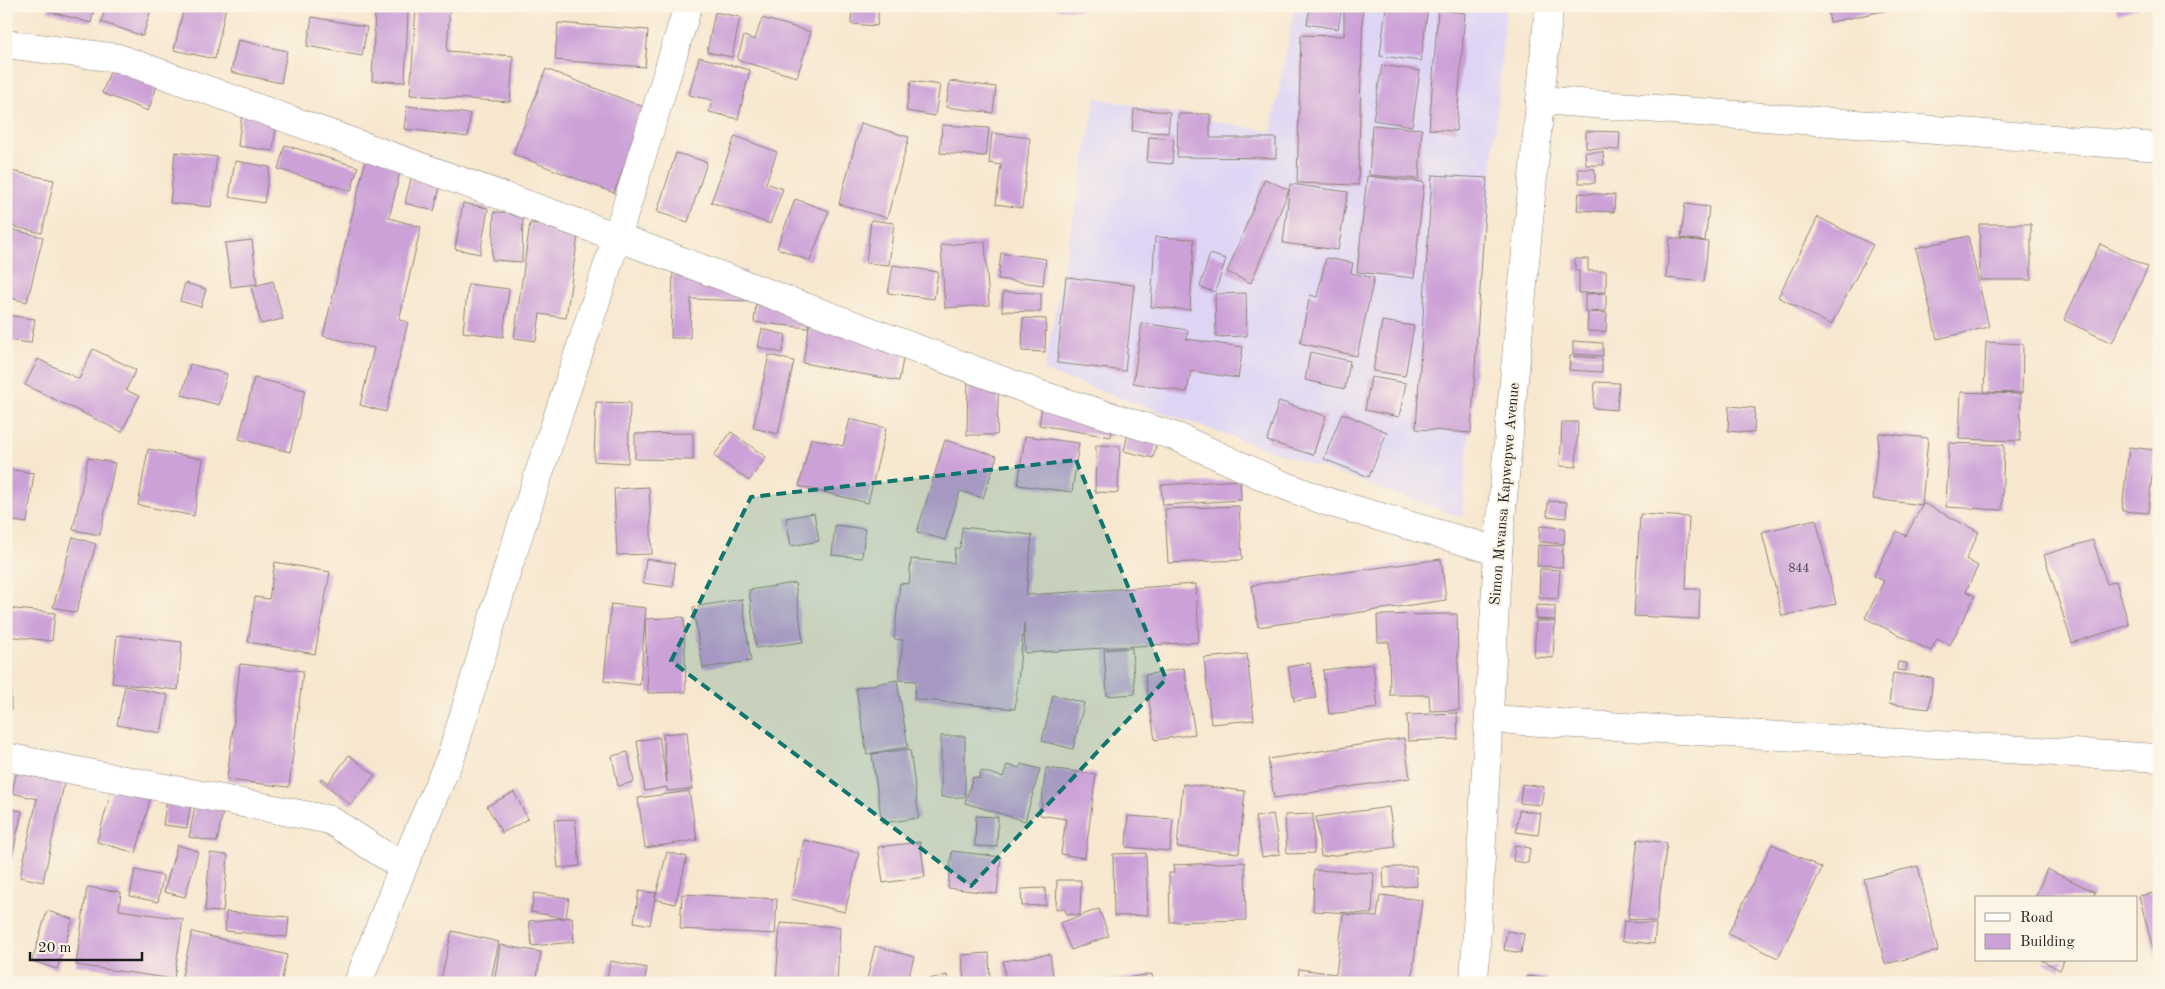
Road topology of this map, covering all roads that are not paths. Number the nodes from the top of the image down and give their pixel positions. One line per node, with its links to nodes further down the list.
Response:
1 (688, 6): 6 (street)
2 (1549, 6): 4 (street, Simon Mwansa Kapwepwe Avenue)
3 (6, 44): 6 (street)
4 (1540, 100): 5 (street); 7 (street, Simon Mwansa Kapwepwe Avenue)
5 (2159, 147)
6 (617, 237): 7 (street); 11 (street)
7 (1498, 551): 8 (street, Simon Mwansa Kapwepwe Avenue)
8 (1489, 719): 10 (street); 13 (street, Simon Mwansa Kapwepwe Avenue)
9 (6, 757): 11 (street)
10 (2159, 758)
11 (403, 867): 12 (street)
12 (358, 983)
13 (1474, 983)

